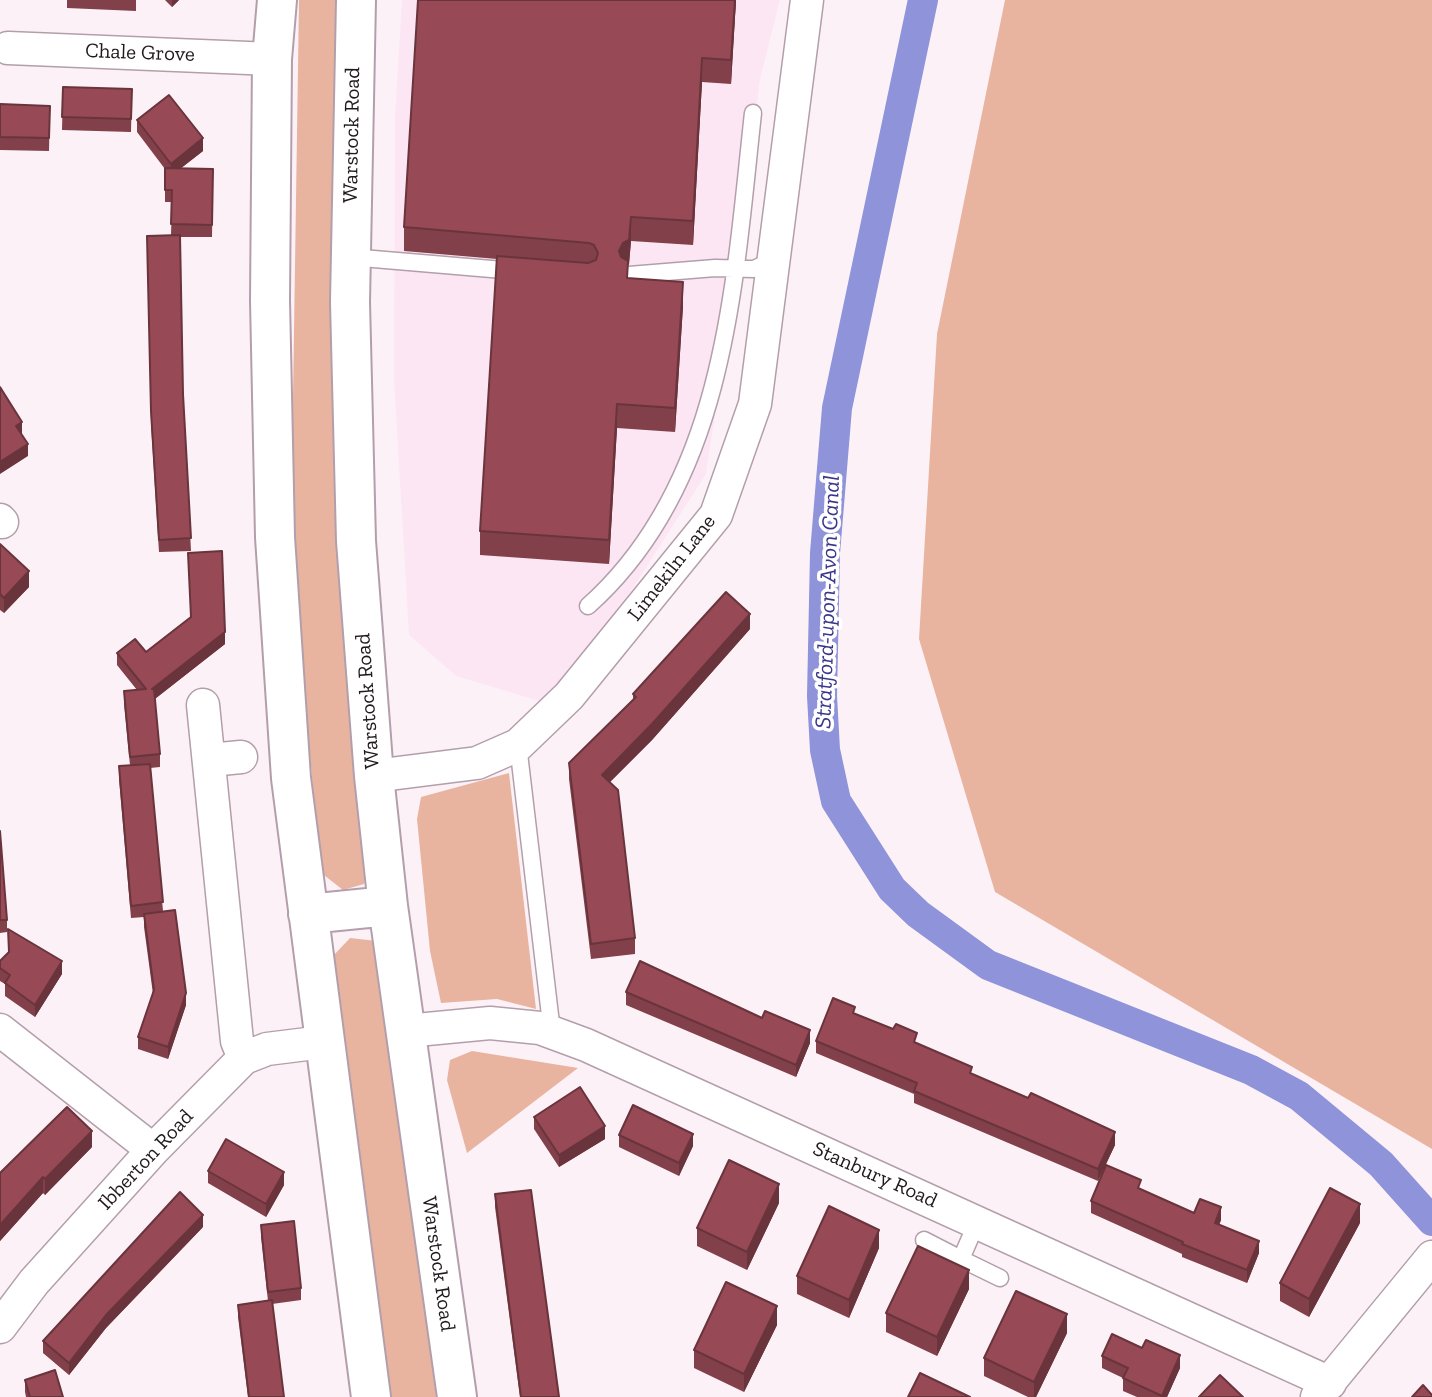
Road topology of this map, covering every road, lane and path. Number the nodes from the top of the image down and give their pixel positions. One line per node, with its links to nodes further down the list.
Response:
1 (276, 0): 5 (street)
2 (356, 0): 7 (street, Warstock Road)
3 (807, 0): 8 (street, Limekiln Lane)
4 (8, 48): 5 (street, Chale Grove)
5 (272, 59): 19 (street)
6 (753, 113): 9 (lane)
7 (350, 257): 10 (lane); 17 (street, Warstock Road)
8 (771, 261): 9 (lane); 14 (street, Limekiln Lane)
9 (736, 269): 11 (lane); 12 (lane)
10 (536, 273)
11 (629, 275)
12 (588, 606)
13 (203, 705): 16 (street)
14 (518, 745): 17 (street, Limekiln Lane); 22 (lane)
15 (241, 757): 16 (street)
16 (210, 760): 24 (street)
17 (374, 776): 18 (street, Warstock Road)
18 (388, 906): 19 (street); 21 (street, Warstock Road)
19 (307, 914): 23 (street)
20 (0, 1030): 25 (street)
21 (406, 1031): 22 (street, Stanbury Road); 34 (street, Warstock Road)
22 (552, 1032): 26 (street, Stanbury Road)
23 (323, 1042): 24 (street, Ibberton Road); 33 (street)
24 (244, 1058): 25 (street, Ibberton Road)
25 (153, 1150): 31 (street, Ibberton Road)
26 (977, 1222): 28 (lane); 32 (street, Stanbury Road)
27 (924, 1241): 28 (lane)
28 (961, 1259): 30 (lane)
29 (1429, 1262): 32 (street)
30 (1000, 1278)
31 (0, 1327)
32 (1324, 1390)
33 (371, 1397)
34 (457, 1397)

